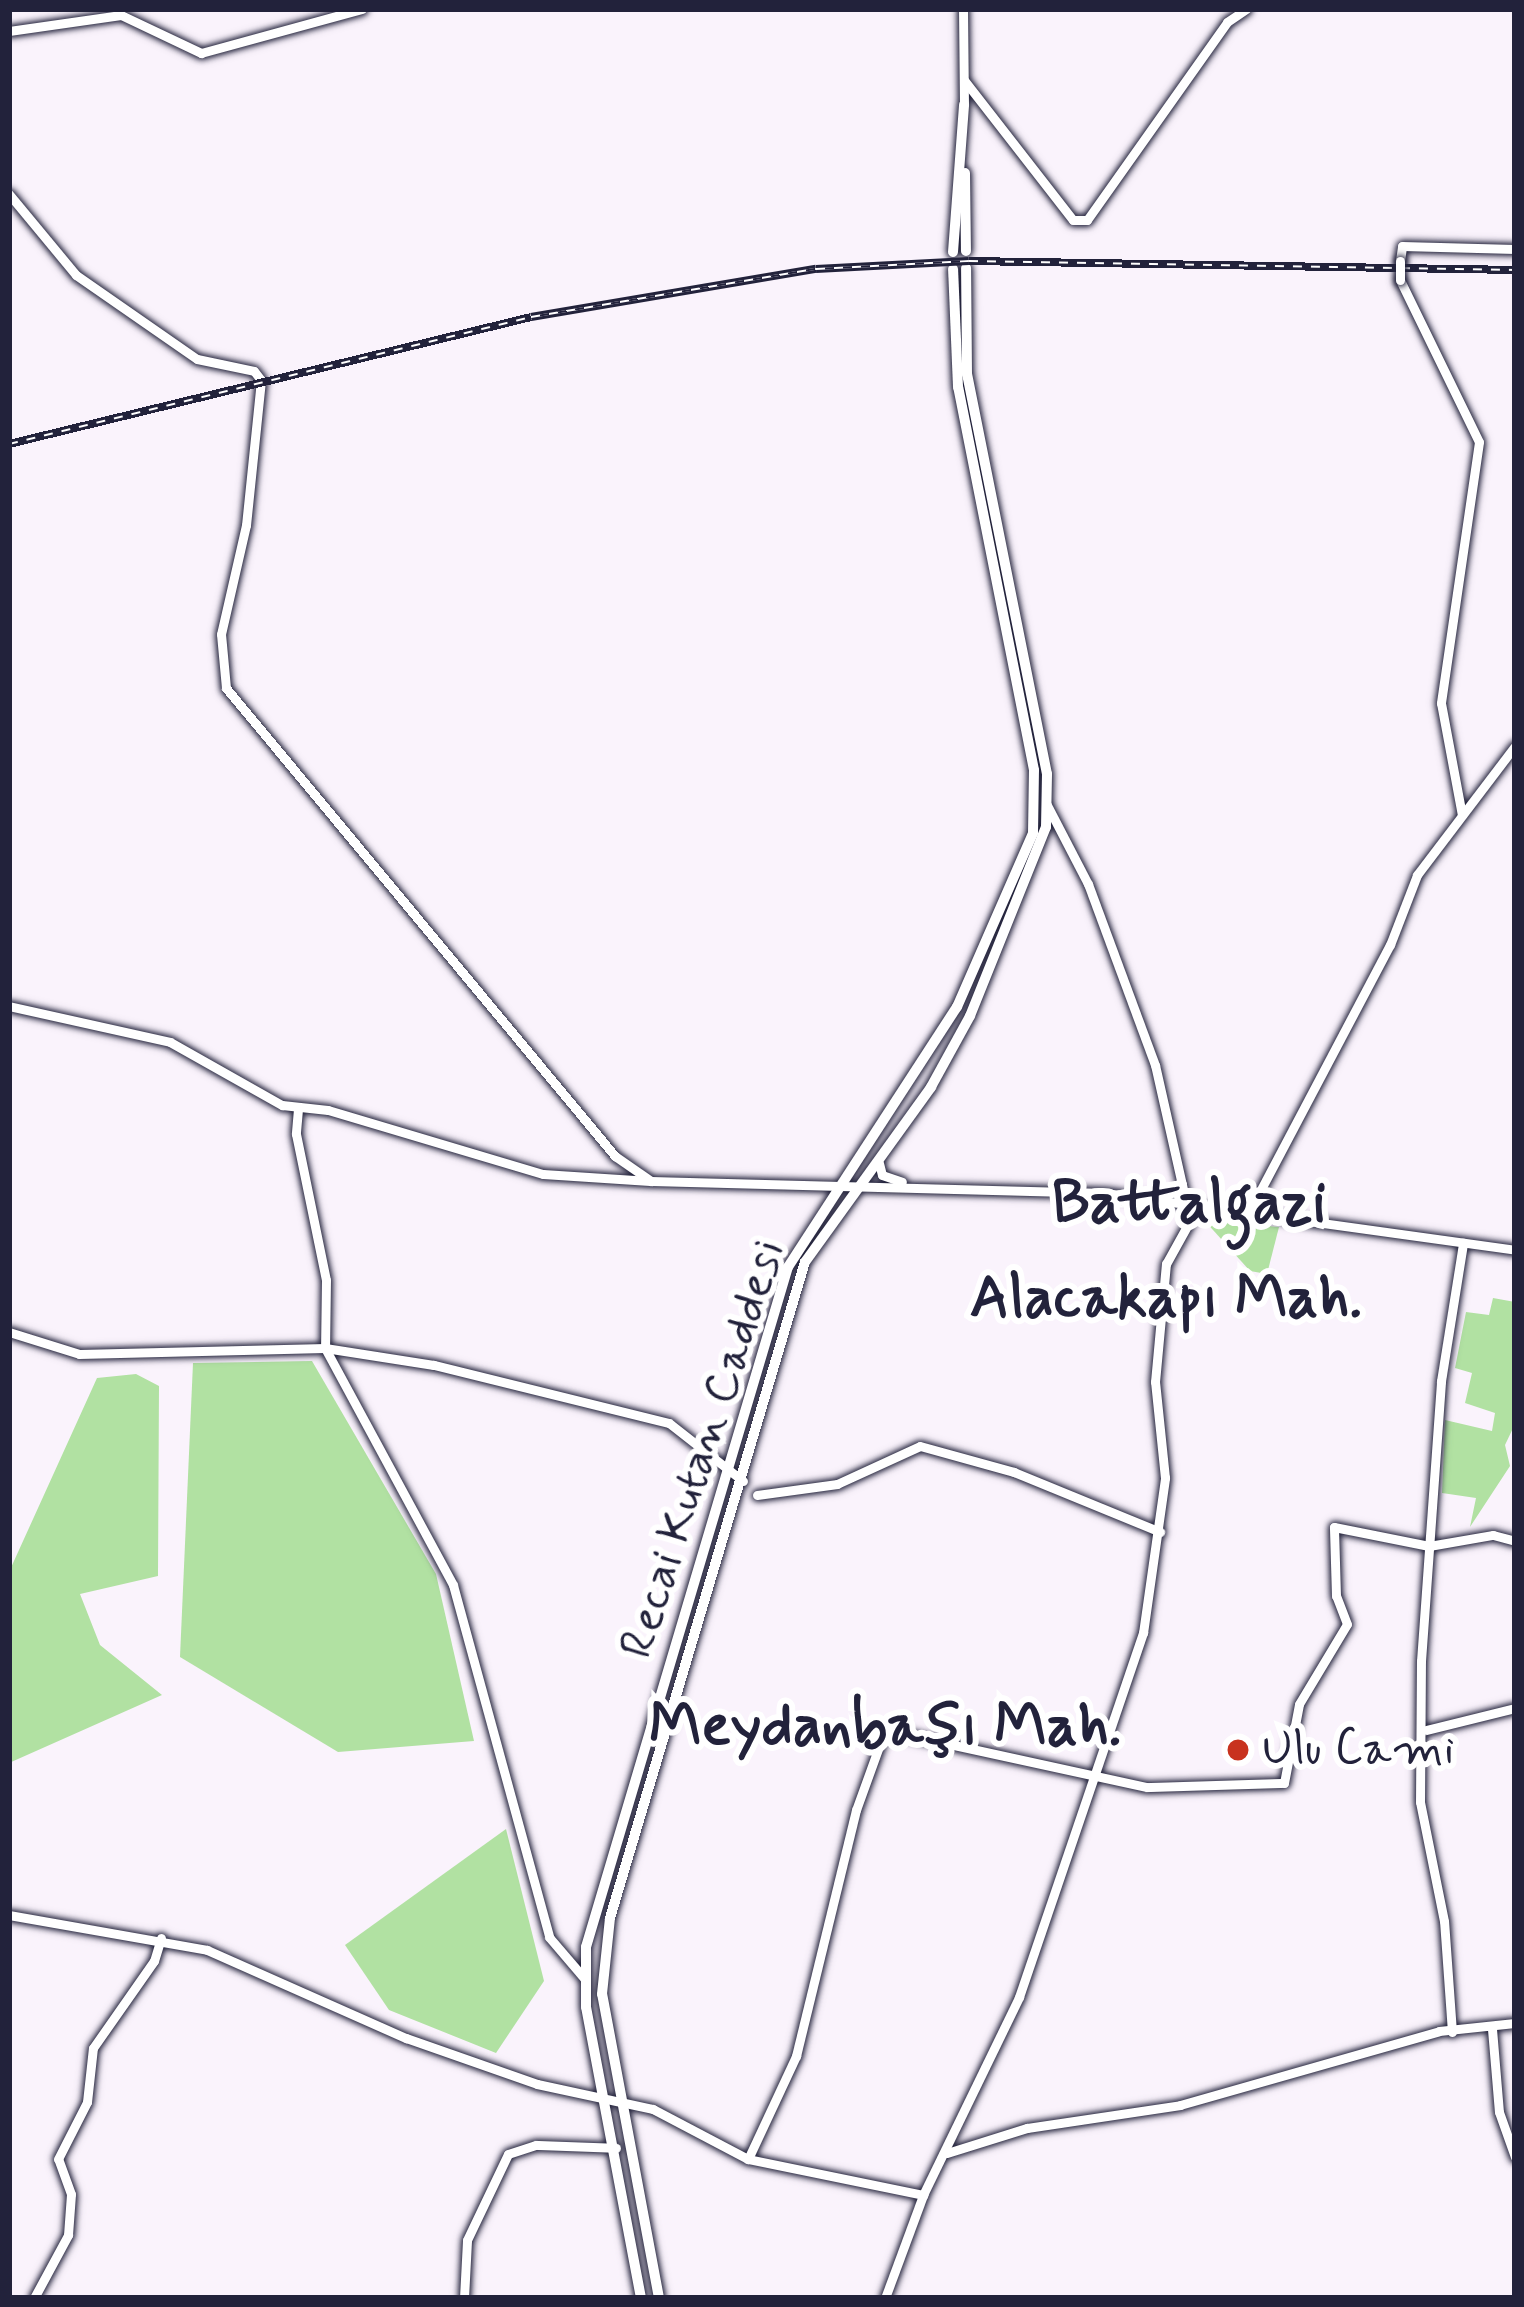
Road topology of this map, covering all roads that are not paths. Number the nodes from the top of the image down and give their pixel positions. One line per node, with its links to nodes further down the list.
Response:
1 (362, 9): 4 (street)
2 (963, 9): 5 (street)
3 (1246, 9): 5 (street)
4 (9, 31)
5 (964, 80): 6 (street)
6 (964, 104): 9 (main road)
7 (9, 194): 17 (street)
8 (1515, 249): 13 (street, bridge)
9 (960, 251)
10 (959, 268): 12 (main road)
11 (1515, 746): 13 (street)
12 (1043, 805): 16 (main road, Recai Kutan Caddesi); 19 (main road, Recai Kutan Caddesi); 21 (street)
13 (1462, 815): 22 (street)
14 (9, 1006): 15 (street)
15 (298, 1108): 17 (street); 26 (street)
16 (879, 1163): 18 (street); 20 (main road, Recai Kutan Caddesi)
17 (651, 1181): 19 (street)
18 (908, 1184): 20 (street); 21 (street)
19 (839, 1190): 20 (street); 27 (main road, Recai Kutan Caddesi)
20 (860, 1192): 28 (main road, Recai Kutan Caddesi)
21 (1196, 1208): 22 (street); 29 (street)
22 (1249, 1212): 23 (street)
23 (1463, 1243): 24 (street); 31 (street)
24 (1515, 1250)
25 (9, 1331): 26 (street)
26 (325, 1348): 27 (street); 37 (street)
27 (730, 1472): 28 (street); 37 (main road, Recai Kutan Caddesi)
28 (749, 1491): 29 (street); 41 (main road, Recai Kutan Caddesi)
29 (1160, 1532): 34 (street)
30 (1515, 1541): 31 (street)
31 (1429, 1546): 33 (street); 34 (street)
32 (1515, 1708): 33 (street)
33 (1426, 1730): 40 (street)
34 (1099, 1778): 44 (street); 46 (street)
35 (9, 1915): 36 (street)
36 (160, 1938): 42 (street); 48 (street)
37 (584, 1978): 42 (main road, Recai Kutan Caddesi)
38 (1515, 2023): 39 (street)
39 (1492, 2029): 40 (street); 45 (street)
40 (1452, 2032): 44 (street)
41 (626, 2102): 42 (street); 46 (street); 51 (main road, Recai Kutan Caddesi)
42 (609, 2104): 43 (main road, Recai Kutan Caddesi)
43 (616, 2148): 49 (street); 50 (main road, Recai Kutan Caddesi)
44 (943, 2157): 47 (street)
45 (1515, 2157)
46 (748, 2159): 47 (street)
47 (922, 2194): 52 (street)
48 (34, 2298)
49 (464, 2298)
50 (641, 2298)
51 (659, 2298)
52 (885, 2298)

